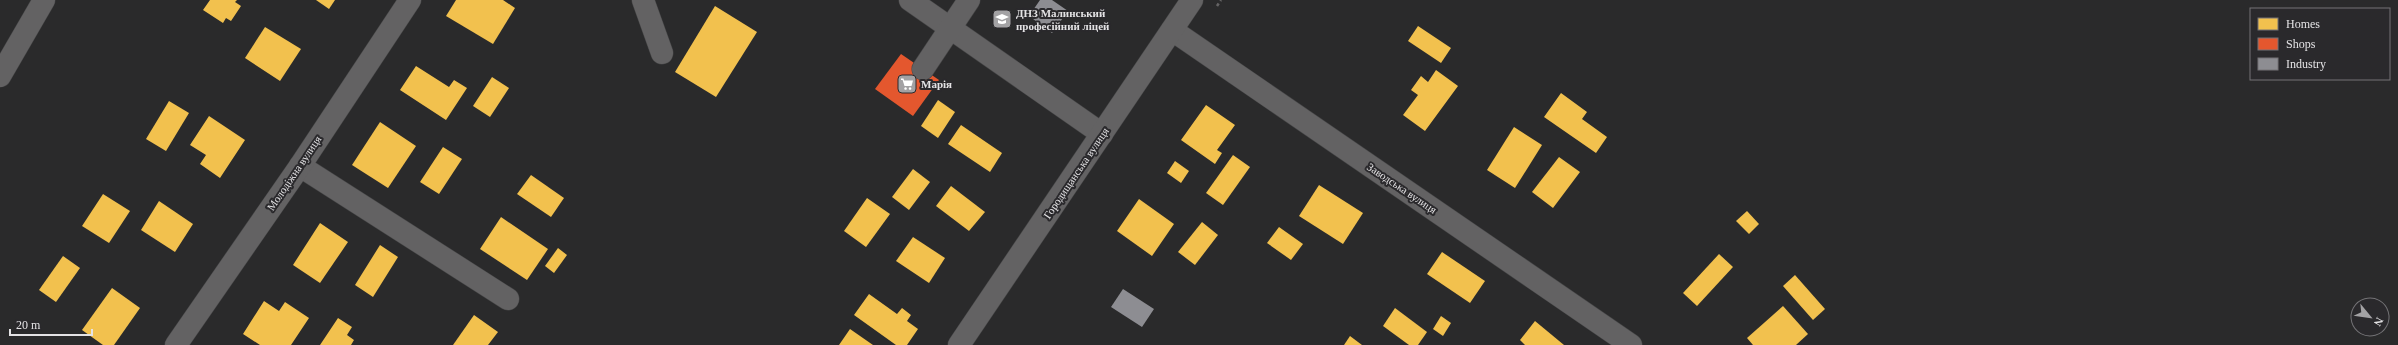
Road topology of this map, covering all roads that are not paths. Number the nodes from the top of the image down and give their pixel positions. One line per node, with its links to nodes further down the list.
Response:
1 (44, 0): 11 (street)
2 (410, 0): 13 (street, Молодіжна вулиця)
3 (643, 0): 9 (street)
4 (910, 0): 7 (street)
5 (969, 0): 7 (street)
6 (1192, 0): 8 (street, Городищанська вулиця)
7 (951, 28): 10 (street); 12 (street)
8 (1172, 30): 12 (street, Городищанська вулиця); 17 (street, Заводська вулиця)
9 (662, 53)
10 (923, 69)
11 (0, 76)
12 (1102, 134): 16 (street, Городищанська вулиця)
13 (300, 166): 14 (street); 15 (street, Молодіжна вулиця)
14 (508, 299)
15 (176, 345)
16 (958, 345)
17 (1631, 345)

